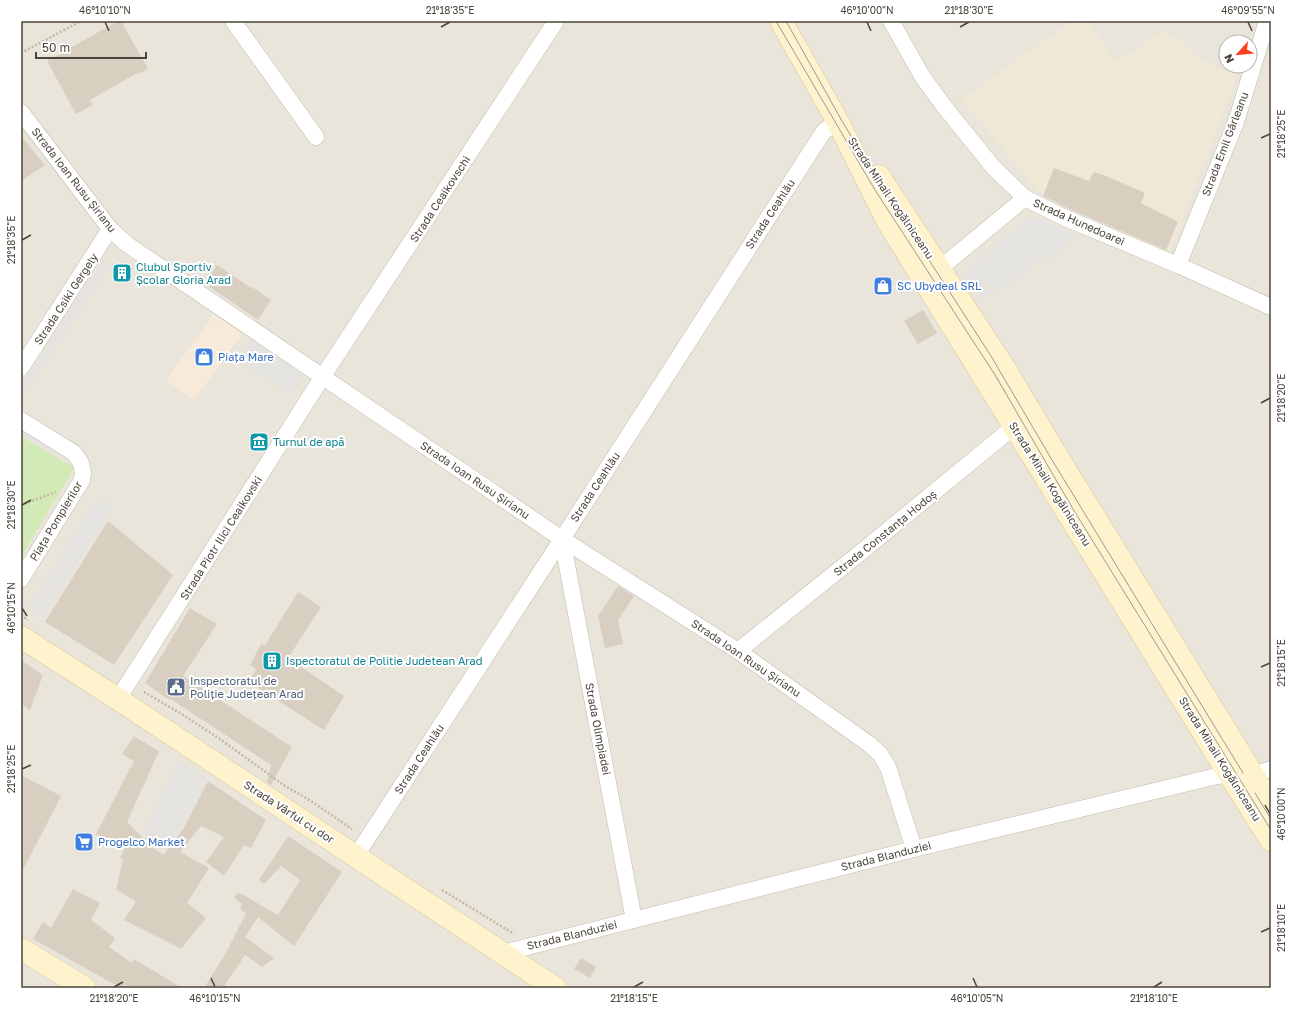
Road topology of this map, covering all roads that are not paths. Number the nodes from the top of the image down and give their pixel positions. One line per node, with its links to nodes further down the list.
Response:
1 (233, 21): 8 (street)
2 (556, 21): 15 (street, Strada Ceaikovschi)
3 (781, 21): 7 (main road, Strada Mihail Kogălniceanu)
4 (891, 21): 9 (street, Strada Hunedoarei)
5 (1267, 21): 11 (street, Strada Emil Gârleanu)
6 (21, 112): 10 (street, Strada Ioan Rusu Șirianu)
7 (838, 122): 12 (main road, Strada Mihail Kogălniceanu); 16 (main road, Strada Mihail Kogălniceanu); 18 (street, Strada Ceahlău)
8 (316, 137)
9 (1025, 198): 11 (street, Strada Hunedoarei); 12 (street)
10 (110, 229): 14 (street, Strada Csiki Gergely); 15 (street, Strada Ioan Rusu Șirianu)
11 (1178, 265): 13 (street, Strada Hunedoarei)
12 (939, 270): 16 (main road, Strada Mihail Kogălniceanu)
13 (1271, 307)
14 (21, 368)
15 (323, 376): 18 (street, Strada Ioan Rusu Șirianu); 22 (street, Strada Piotr Ilici Ceaikovski)
16 (1023, 419): 21 (street, Strada Constanța Hodoș); 23 (main road, Strada Mihail Kogălniceanu); 24 (main road, Strada Mihail Kogălniceanu)
17 (21, 420): 19 (street, Piața Pompierilor)
18 (562, 539): 21 (street, Strada Ioan Rusu Șirianu); 28 (street, Strada Ceahlău); 29 (street, Strada Olimpiadei)
19 (21, 579)
20 (21, 638): 22 (main road, Strada Vârful cu dor)
21 (738, 651): 27 (street, Strada Ioan Rusu Șirianu)
22 (118, 699): 28 (main road, Strada Vârful cu dor)
23 (1262, 772): 24 (street, Strada Blanduziei); 25 (main road, Strada Mihail Kogălniceanu)
24 (1229, 774): 26 (main road, Strada Mihail Kogălniceanu); 27 (street, Strada Blanduziei)
25 (1271, 804)
26 (1271, 840)
27 (914, 849): 29 (street, Strada Blanduziei)
28 (356, 856): 31 (main road, Strada Vârful cu dor)
29 (634, 920): 31 (street, Strada Blanduziei)
30 (21, 949): 32 (main road)
31 (503, 953): 33 (main road, Strada Vârful cu dor)
32 (85, 988)
33 (555, 988)

